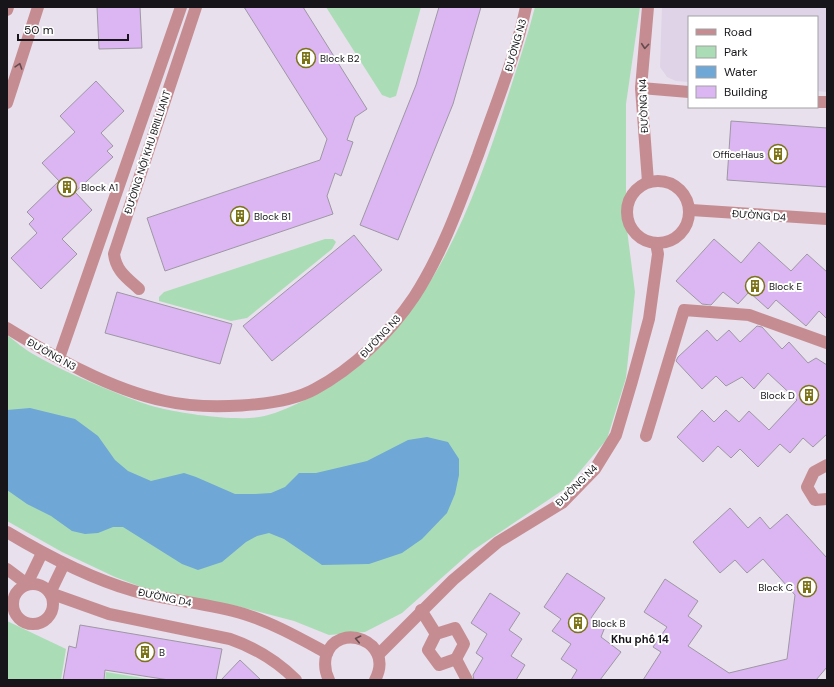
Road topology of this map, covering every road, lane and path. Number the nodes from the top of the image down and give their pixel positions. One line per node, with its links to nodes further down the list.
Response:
1 (8, 7): 7 (street)
2 (38, 7): 10 (street, one-way to 2)
3 (181, 7): 18 (street)
4 (196, 7): 15 (street, ĐƯỜNG NỘI KHU BRILLIANT)
5 (526, 7): 18 (street, ĐƯỜNG N3)
6 (648, 7): 8 (street, ĐƯỜNG N4, one-way to 8)
7 (7, 10)
8 (641, 88): 9 (street); 11 (street, ĐƯỜNG N4)
9 (688, 92)
10 (7, 103)
11 (648, 182): 12 (street); 14 (street)
12 (691, 210): 13 (street, ĐƯỜNG D4); 14 (street)
13 (827, 219)
14 (656, 243): 28 (street, ĐƯỜNG N4)
15 (139, 289)
16 (7, 328): 18 (street, ĐƯỜNG N3)
17 (827, 343): 19 (street)
18 (59, 358)
19 (646, 436)
20 (827, 465): 21 (street)
21 (827, 499)
22 (7, 532): 23 (street, ĐƯỜNG D4)
23 (42, 553): 24 (street, ĐƯỜNG D4); 26 (street)
24 (64, 564): 27 (street); 30 (street, ĐƯỜNG D4)
25 (7, 569): 26 (street)
26 (27, 584): 27 (street); 27 (street)
27 (50, 593): 33 (street)
28 (421, 610): 29 (street); 31 (street, ĐƯỜNG N4)
29 (436, 634): 32 (street); 32 (street)
30 (327, 653): 31 (street, one-way to 30); 34 (street)
31 (378, 655): 35 (street)
32 (456, 659): 36 (street)
33 (296, 680)
34 (329, 680)
35 (375, 680)
36 (467, 680)

